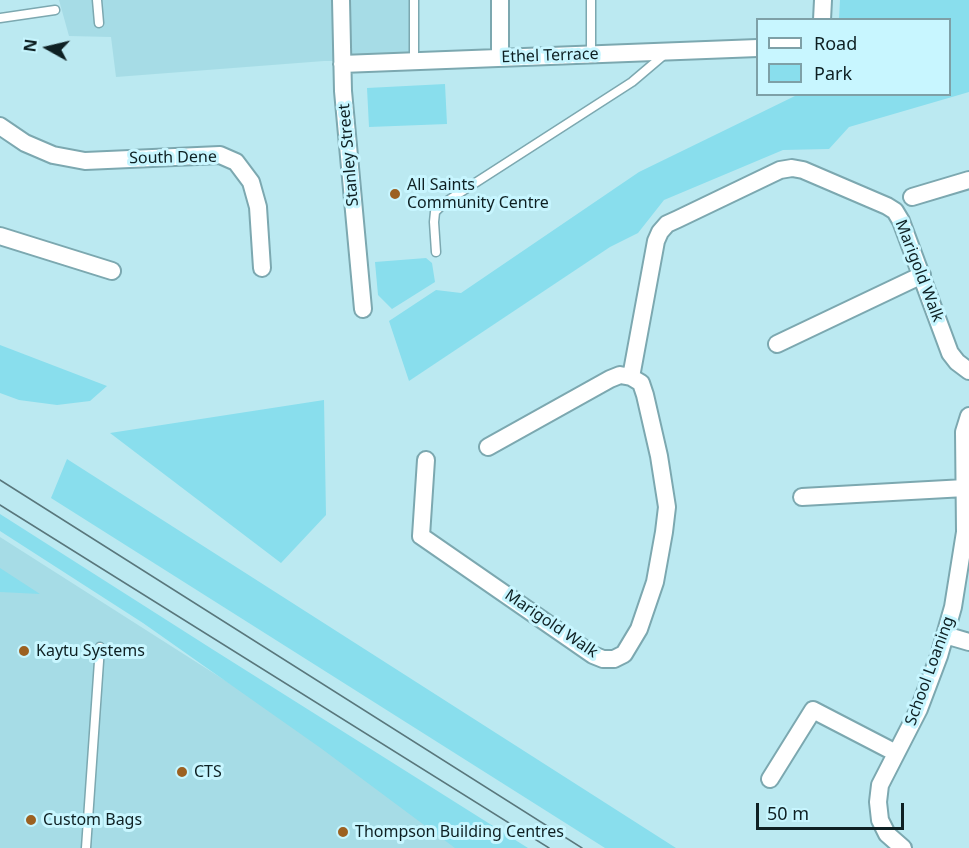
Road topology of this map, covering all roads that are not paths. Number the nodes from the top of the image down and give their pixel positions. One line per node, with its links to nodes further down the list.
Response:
1 (97, 0): 10 (lane)
2 (341, 0): 16 (street, Stanley Street)
3 (414, 0): 15 (lane)
4 (500, 0): 14 (street)
5 (591, 0): 13 (lane)
6 (823, 0): 9 (street)
7 (55, 10): 8 (lane)
8 (0, 18)
9 (822, 18)
10 (99, 22)
11 (756, 48): 12 (street, Ethel Terrace)
12 (668, 51): 13 (street, Ethel Terrace); 21 (lane)
13 (591, 54): 14 (street, Ethel Terrace)
14 (500, 57): 15 (street, Ethel Terrace)
15 (414, 61): 16 (street, Ethel Terrace)
16 (342, 64): 25 (street, Stanley Street)
17 (1, 130): 22 (street, South Dene)
18 (969, 180): 19 (street)
19 (912, 197)
20 (0, 236): 23 (street)
21 (436, 252)
22 (262, 268)
23 (112, 271)
24 (922, 275): 26 (street); 27 (street, Marigold Walk); 28 (street, Marigold Walk)
25 (363, 309)
26 (777, 344)
27 (969, 370)
28 (631, 377): 30 (street); 31 (street, Marigold Walk)
29 (969, 416): 32 (street, School Loaning)
30 (488, 447)
31 (426, 460)
32 (965, 488): 33 (street); 34 (street, School Loaning)
33 (802, 497)
34 (967, 512): 35 (street, School Loaning)
35 (945, 635): 36 (street); 38 (street, School Loaning)
36 (969, 642)
37 (100, 647): 40 (lane)
38 (896, 753): 39 (street); 41 (street, School Loaning)
39 (770, 779)
40 (86, 848)
41 (903, 848)

